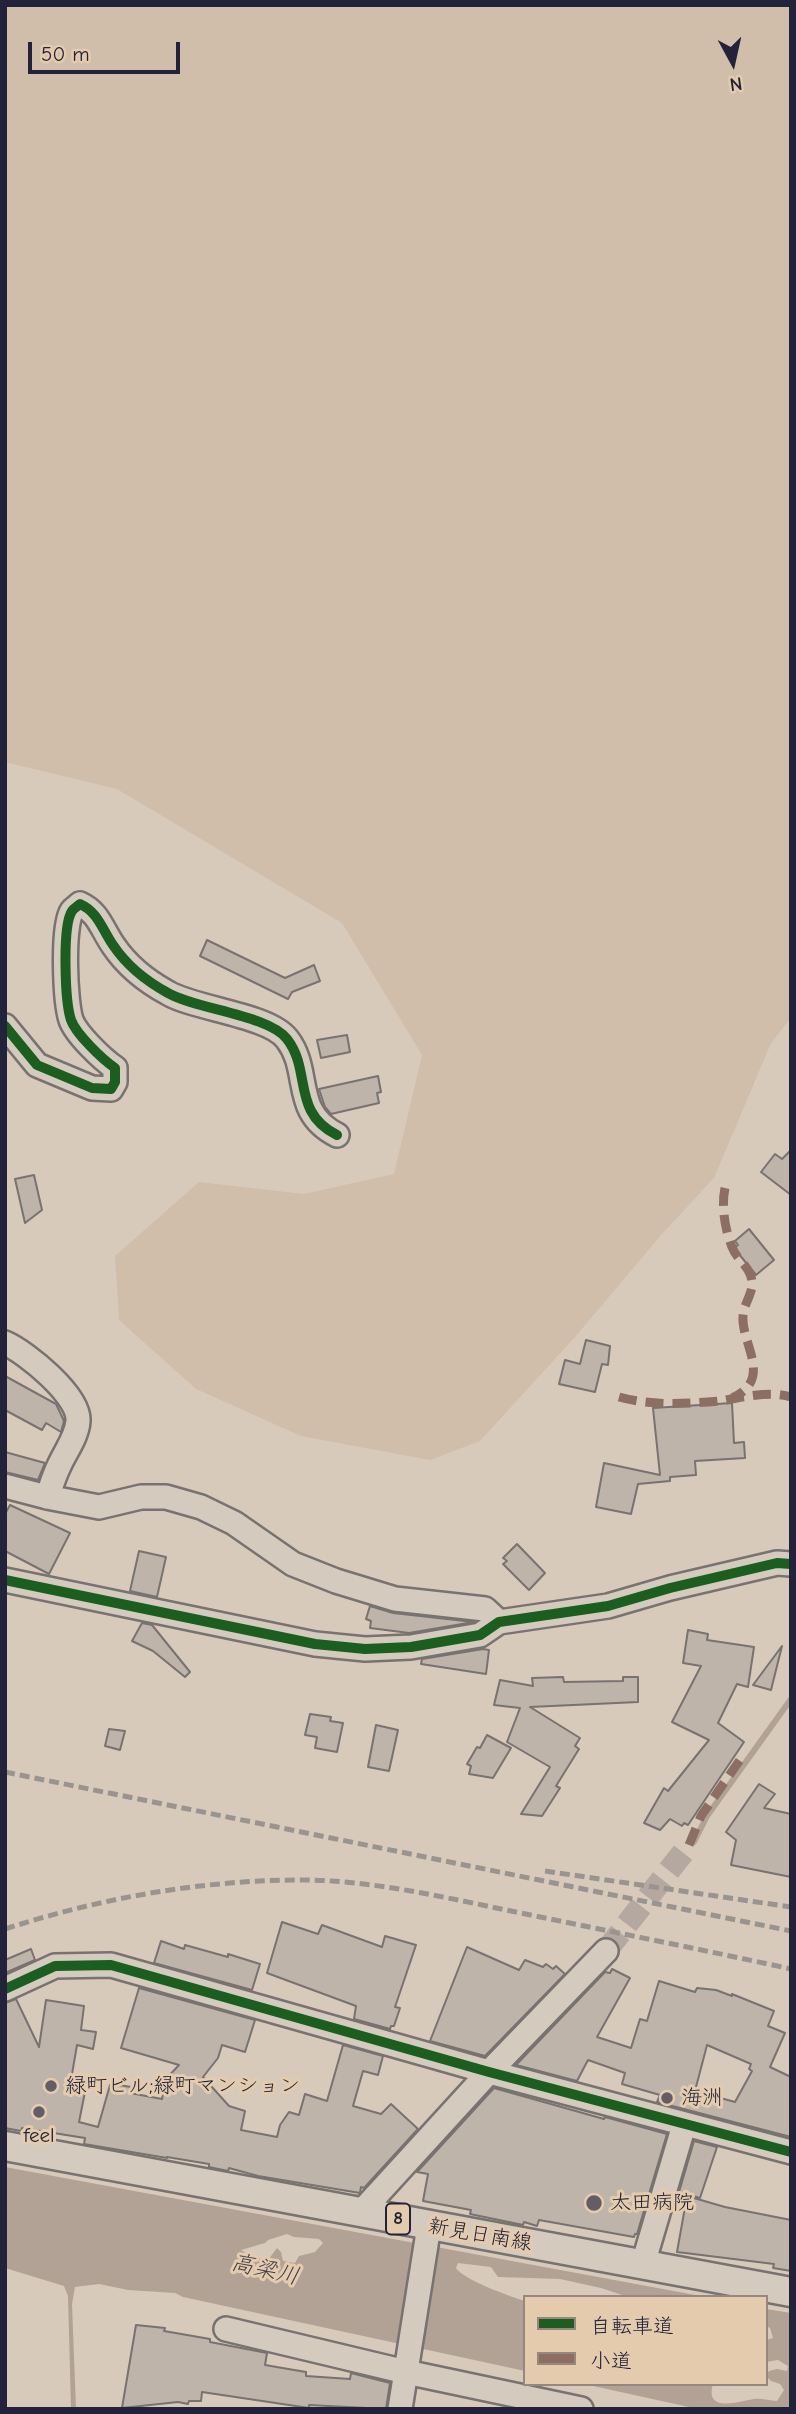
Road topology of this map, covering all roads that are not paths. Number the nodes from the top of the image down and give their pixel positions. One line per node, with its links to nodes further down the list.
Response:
1 (5, 1026): 2 (street)
2 (337, 1135)
3 (5, 1343): 5 (street)
4 (5, 1486): 5 (street)
5 (47, 1497): 8 (street)
6 (791, 1564): 8 (street)
7 (5, 1580): 8 (street)
8 (499, 1622)
9 (606, 1951): 11 (street)
10 (5, 1989): 11 (street)
11 (489, 2072): 12 (street); 15 (street)
12 (684, 2125): 14 (street); 17 (street)
13 (5, 2146): 15 (main road, 新見日南線 / 8)
14 (791, 2152)
15 (362, 2211): 16 (main road, 新見日南線 / 8)
16 (429, 2226): 17 (main road, 新見日南線 / 8); 20 (street)
17 (643, 2264): 18 (main road, 新見日南線 / 8)
18 (791, 2292)
19 (226, 2329): 20 (street)
20 (406, 2372): 21 (street); 22 (street)
21 (400, 2409)
22 (581, 2409)

